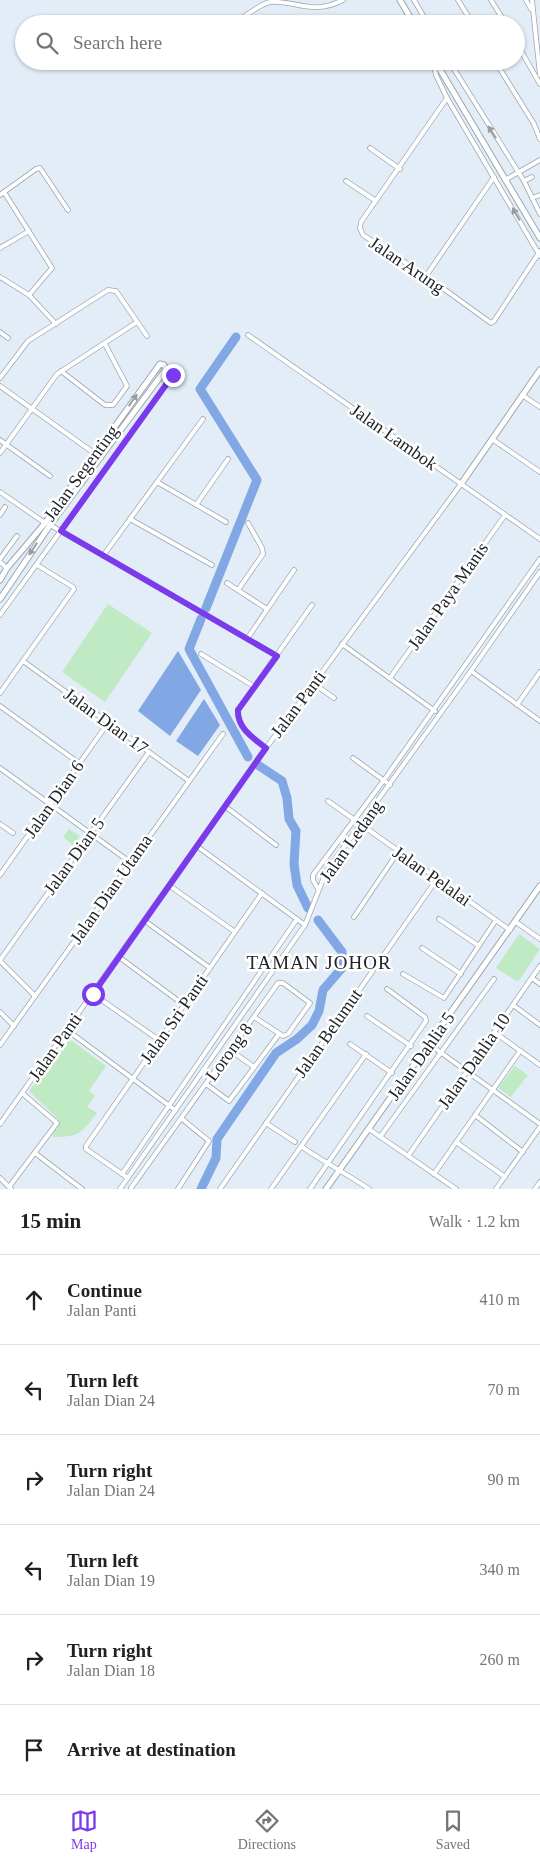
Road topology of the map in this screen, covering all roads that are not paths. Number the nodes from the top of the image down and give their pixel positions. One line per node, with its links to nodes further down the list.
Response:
1 (343, 0): 9 (street)
2 (400, 0): 10 (street)
3 (414, 0): 11 (street)
4 (458, 0): 12 (street)
5 (492, 0): 13 (street)
6 (526, 0): 8 (street)
7 (532, 0): 8 (street)
8 (533, 11): 14 (street)
9 (248, 15)
10 (409, 15)
11 (423, 15)
12 (467, 15)
13 (501, 15)
14 (538, 56): 15 (street); 20 (street)
15 (526, 58): 21 (street)
16 (435, 70): 22 (street)
17 (439, 70): 32 (street)
18 (455, 70): 29 (street, one-way to 18)
19 (501, 70): 24 (street)
20 (540, 75)
21 (540, 84)
22 (448, 98): 28 (street, Jalan Arung); 30 (street)
23 (540, 122): 24 (street)
24 (534, 124): 25 (street)
25 (540, 139)
26 (370, 148): 28 (street)
27 (540, 160): 29 (street)
28 (400, 169): 38 (street, Jalan Arung)
29 (519, 172): 32 (street); 34 (street)
30 (494, 177): 44 (street, one-way to 30); 45 (street)
31 (532, 177): 34 (street)
32 (505, 180): 42 (street)
33 (346, 181): 38 (street)
34 (524, 182): 37 (street)
35 (2, 193): 39 (street); 41 (street)
36 (540, 195): 37 (street)
37 (532, 198): 40 (street)
38 (376, 201): 45 (street, Jalan Arung)
39 (68, 210)
40 (540, 214)
41 (29, 232): 43 (street); 47 (street)
42 (540, 238)
43 (0, 248)
44 (539, 253): 45 (street, Jalan Arung)
45 (426, 276)
46 (0, 277): 47 (street)
47 (29, 295): 49 (street)
48 (136, 322): 49 (street); 52 (street); 54 (street)
49 (56, 324): 58 (street)
50 (0, 332): 53 (street)
51 (248, 335): 74 (street, Jalan Lambok)
52 (147, 336)
53 (8, 338)
54 (105, 344): 56 (street); 56 (street)
55 (540, 370): 60 (street)
56 (61, 371): 62 (street)
57 (176, 376): 84 (street)
58 (0, 378)
59 (0, 386): 62 (street)
60 (522, 395): 61 (street); 64 (street)
61 (540, 407)
62 (32, 409): 66 (street); 68 (street)
63 (203, 419): 73 (street)
64 (492, 439): 71 (street); 74 (street)
65 (0, 440): 66 (street)
66 (6, 444): 67 (street); 72 (street)
67 (0, 453)
68 (95, 453): 69 (street); 69 (street, Jalan Segenting, one-way to 69); 83 (street, Jalan Segenting)
69 (102, 458): 83 (street, Jalan Segenting)
70 (228, 459): 76 (street)
71 (540, 472)
72 (50, 476)
73 (157, 482): 76 (street); 80 (street)
74 (461, 484): 79 (street, Jalan Lambok); 105 (street, Jalan Panti)
75 (0, 492): 83 (street)
76 (196, 505): 81 (street)
77 (5, 507): 78 (street)
78 (0, 515)
79 (506, 515): 86 (street, Jalan Lambok); 111 (street, Jalan Paya Manis)
80 (130, 519): 87 (street); 91 (street)
81 (226, 522)
82 (248, 523): 99 (street)
83 (48, 524): 84 (street); 92 (street, Jalan Segenting); 97 (street, Jalan Segenting, one-way to 97)
84 (61, 531): 87 (street); 90 (street)
85 (16, 536): 89 (street)
86 (540, 539)
87 (104, 556): 104 (street)
88 (540, 559): 118 (street)
89 (0, 560): 92 (street)
90 (37, 565): 103 (street); 108 (street)
91 (212, 565)
92 (7, 568): 95 (street, Jalan Segenting)
93 (294, 570): 102 (street)
94 (540, 572): 109 (street, Jalan Ledang)
95 (0, 580)
96 (227, 583): 99 (street)
97 (9, 586): 98 (street); 100 (street, Jalan Segenting)
98 (0, 590)
99 (238, 590): 102 (street)
100 (0, 599)
101 (312, 605): 107 (street)
102 (267, 609): 104 (street)
103 (0, 615)
104 (247, 639): 107 (street)
105 (342, 644): 111 (street); 112 (street, Jalan Panti)
106 (201, 654): 113 (street)
107 (277, 656): 113 (street)
108 (23, 661): 114 (street); 121 (street, Jalan Dian 17)
109 (471, 671): 116 (street); 119 (street, Jalan Ledang)
110 (540, 672): 116 (street)
111 (390, 678): 118 (street)
112 (314, 684): 115 (street); 123 (street, Jalan Panti)
113 (255, 687): 123 (street)
114 (0, 693)
115 (334, 698)
116 (516, 705): 120 (street)
117 (0, 706): 126 (street)
118 (434, 709): 119 (street); 128 (street)
119 (439, 714): 130 (street, Jalan Ledang)
120 (540, 722)
121 (108, 723): 124 (street, Jalan Dian 17); 126 (street, Jalan Dian 6)
122 (223, 734): 129 (street, Jalan Dian Utama)
123 (266, 748): 133 (street, Jalan Panti)
124 (149, 752): 129 (street, Jalan Dian 17); 138 (street, Jalan Dian 5)
125 (353, 758): 128 (street)
126 (79, 763): 132 (street, Jalan Dian 6)
127 (0, 768): 132 (street)
128 (384, 780): 130 (street); 134 (street)
129 (189, 781): 142 (street, Jalan Dian Utama)
130 (390, 785): 136 (street, Jalan Ledang)
131 (328, 801): 134 (street, Jalan Pelalai)
132 (50, 804): 138 (street); 143 (street, Jalan Dian 6)
133 (226, 808): 139 (street); 140 (street, Jalan Panti)
134 (355, 820): 136 (street, Jalan Pelalai); 147 (street)
135 (0, 824): 137 (street)
136 (360, 824): 141 (street, Jalan Pelalai); 147 (street, Jalan Ledang)
137 (13, 833)
138 (91, 833): 142 (street); 162 (street, Jalan Dian 5)
139 (276, 845)
140 (198, 847): 145 (street, Jalan Panti); 148 (street)
141 (398, 852): 144 (street, Jalan Pelalai); 149 (street)
142 (130, 862): 172 (street, Jalan Dian Utama)
143 (0, 874)
144 (437, 879): 152 (street, Jalan Pelalai); 206 (street, Jalan Belumut)
145 (170, 886): 153 (street, Jalan Panti); 157 (street)
146 (540, 886): 154 (street, Jalan Dahlia 5)
147 (318, 889): 155 (street, Jalan Ledang)
148 (262, 893): 150 (street); 157 (street, Jalan Sri Panti)
149 (354, 917)
150 (297, 919): 155 (street); 176 (street)
151 (439, 919): 159 (street)
152 (496, 920): 156 (street, Jalan Pelalai); 159 (street)
153 (145, 921): 161 (street, Jalan Panti); 164 (street)
154 (516, 922): 156 (street, Jalan Dahlia 5); 158 (street)
155 (304, 925): 179 (street, Jalan Ledang)
156 (510, 930): 187 (street, Jalan Dahlia 5)
157 (235, 932): 164 (street, Jalan Sri Panti)
158 (540, 939)
159 (479, 946): 166 (street)
160 (422, 948): 166 (street)
161 (119, 956): 171 (street, Jalan Panti); 173 (street)
162 (0, 961): 172 (street)
163 (540, 966): 167 (street, Jalan Dahlia 10)
164 (210, 968): 173 (street, Jalan Sri Panti)
165 (403, 974): 166 (street)
166 (461, 974)
167 (532, 978): 169 (street); 174 (street, Jalan Dahlia 10)
168 (494, 979): 192 (street)
169 (540, 984)
170 (387, 989): 189 (street, Jalan Dahlia 5)
171 (93, 994): 182 (street, Jalan Panti); 185 (street)
172 (35, 996): 181 (street, Jalan Dian Utama)
173 (184, 1005): 185 (street, Jalan Sri Panti)
174 (513, 1005): 180 (street); 183 (street, Jalan Dahlia 10)
175 (0, 1012): 181 (street)
176 (233, 1012): 179 (street); 202 (street)
177 (367, 1016): 189 (street)
178 (254, 1017): 184 (street); 184 (street, Lorong 8); 190 (street, Lorong 8)
179 (240, 1018): 203 (street, Jalan Ledang)
180 (540, 1025)
181 (14, 1026): 188 (street, Jalan Dian Utama)
182 (67, 1030): 198 (street); 201 (street, Jalan Panti)
183 (494, 1032): 191 (street); 196 (street, Jalan Dahlia 10)
184 (281, 1035): 195 (street)
185 (160, 1040): 198 (street, Jalan Sri Panti)
186 (350, 1044): 193 (street)
187 (429, 1044): 192 (street); 209 (street, Jalan Dahlia 5)
188 (0, 1045)
189 (411, 1046): 197 (street, Jalan Dahlia 5)
190 (230, 1050): 195 (street); 199 (street, Lorong 8)
191 (520, 1051): 194 (street); 200 (street)
192 (440, 1052): 196 (street); 210 (street)
193 (366, 1054): 197 (street); 213 (street)
194 (540, 1065)
195 (254, 1067): 199 (street)
196 (467, 1072): 200 (street); 216 (street, Jalan Dahlia 10)
197 (392, 1073): 217 (street, Jalan Dahlia 5)
198 (133, 1078): 202 (street); 219 (street, Jalan Sri Panti)
199 (206, 1084): 205 (street, Lorong 8)
200 (493, 1090): 204 (street); 208 (street)
201 (22, 1093): 207 (street, Jalan Panti); 215 (street)
202 (168, 1104): 203 (street); 219 (street)
203 (176, 1110): 223 (street, Jalan Ledang)
204 (475, 1116): 212 (street); 214 (street)
205 (181, 1118): 226 (street, Lorong 8); 229 (street)
206 (266, 1123): 211 (street); 230 (street, Jalan Belumut)
207 (0, 1124)
208 (540, 1126): 214 (street)
209 (369, 1129): 210 (street); 218 (street, Jalan Dahlia 5)
210 (380, 1137): 216 (street)
211 (295, 1142)
212 (456, 1142): 220 (street); 221 (street)
213 (302, 1147): 217 (street); 231 (street)
214 (522, 1152): 221 (street)
215 (35, 1153): 225 (street); 227 (street)
216 (408, 1156): 220 (street)
217 (327, 1165): 218 (street); 232 (street, Jalan Dahlia 5)
218 (340, 1169): 233 (street, Jalan Dahlia 5); 234 (street)
219 (122, 1174): 223 (street)
220 (434, 1174): 235 (street)
221 (505, 1177): 236 (street)
222 (0, 1178): 225 (street)
223 (126, 1180): 226 (street); 228 (street, Jalan Ledang)
224 (540, 1182): 237 (street)
225 (10, 1188)
226 (132, 1188)
227 (82, 1189)
228 (120, 1189)
229 (178, 1189)
230 (220, 1189)
231 (271, 1189)
232 (310, 1189)
233 (326, 1189)
234 (369, 1189)
235 (456, 1189)
236 (496, 1189)
237 (535, 1189)

